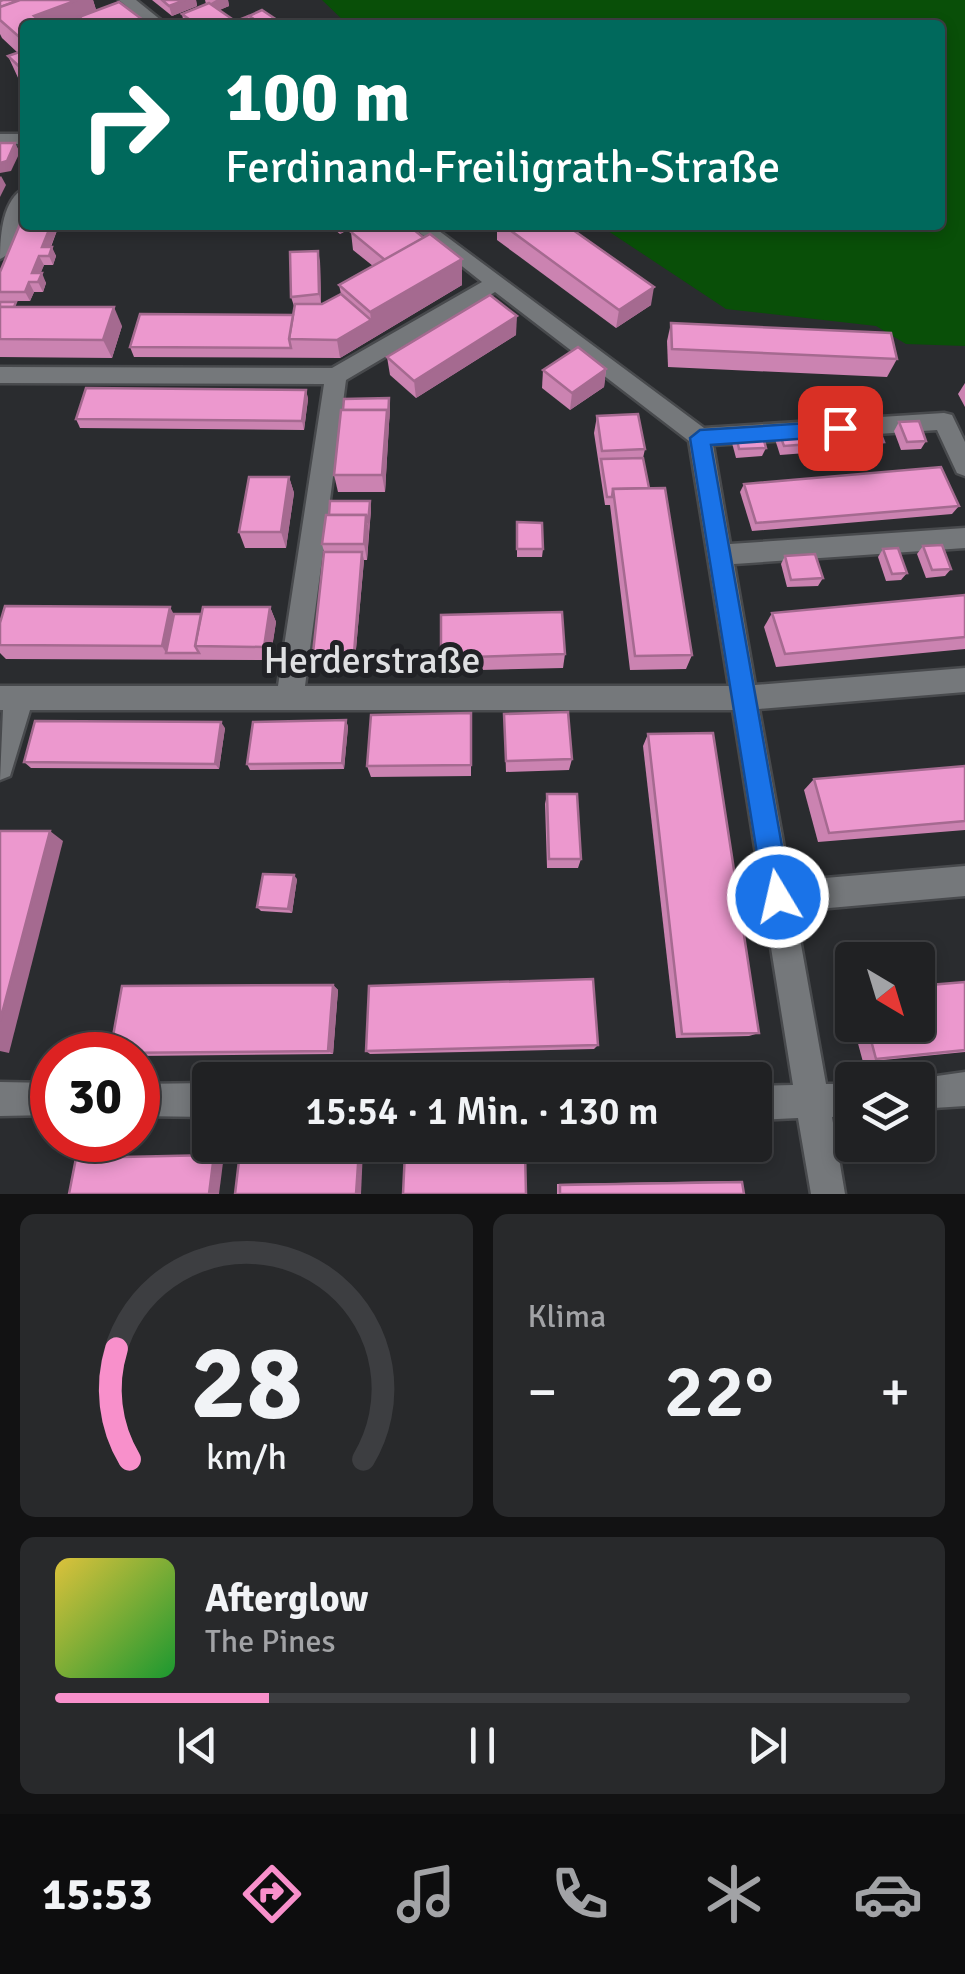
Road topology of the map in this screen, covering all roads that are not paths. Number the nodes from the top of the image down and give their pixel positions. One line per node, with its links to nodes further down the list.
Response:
1 (127, 0): 2 (street)
2 (153, 20)
3 (20, 206): 5 (street)
4 (424, 230): 6 (street)
5 (0, 254)
6 (494, 284): 8 (street); 9 (street)
7 (0, 375): 8 (street)
8 (336, 376): 15 (street)
9 (700, 438): 10 (street); 12 (street)
10 (965, 467)
11 (965, 538): 12 (street)
12 (720, 555): 16 (street)
13 (965, 680): 16 (street, Herderstraße)
14 (10, 698): 15 (street, Herderstraße); 17 (street)
15 (290, 698): 16 (street, Herderstraße)
16 (744, 698): 19 (street)
17 (0, 767)
18 (965, 881): 19 (street)
19 (778, 897): 28 (street)
20 (965, 1089): 21 (street)
21 (935, 1092)
22 (0, 1099): 23 (street)
23 (30, 1099)
24 (160, 1100): 25 (street)
25 (192, 1100)
26 (835, 1102): 28 (street)
27 (772, 1103): 28 (street)
28 (812, 1104): 29 (street)
29 (828, 1194)

